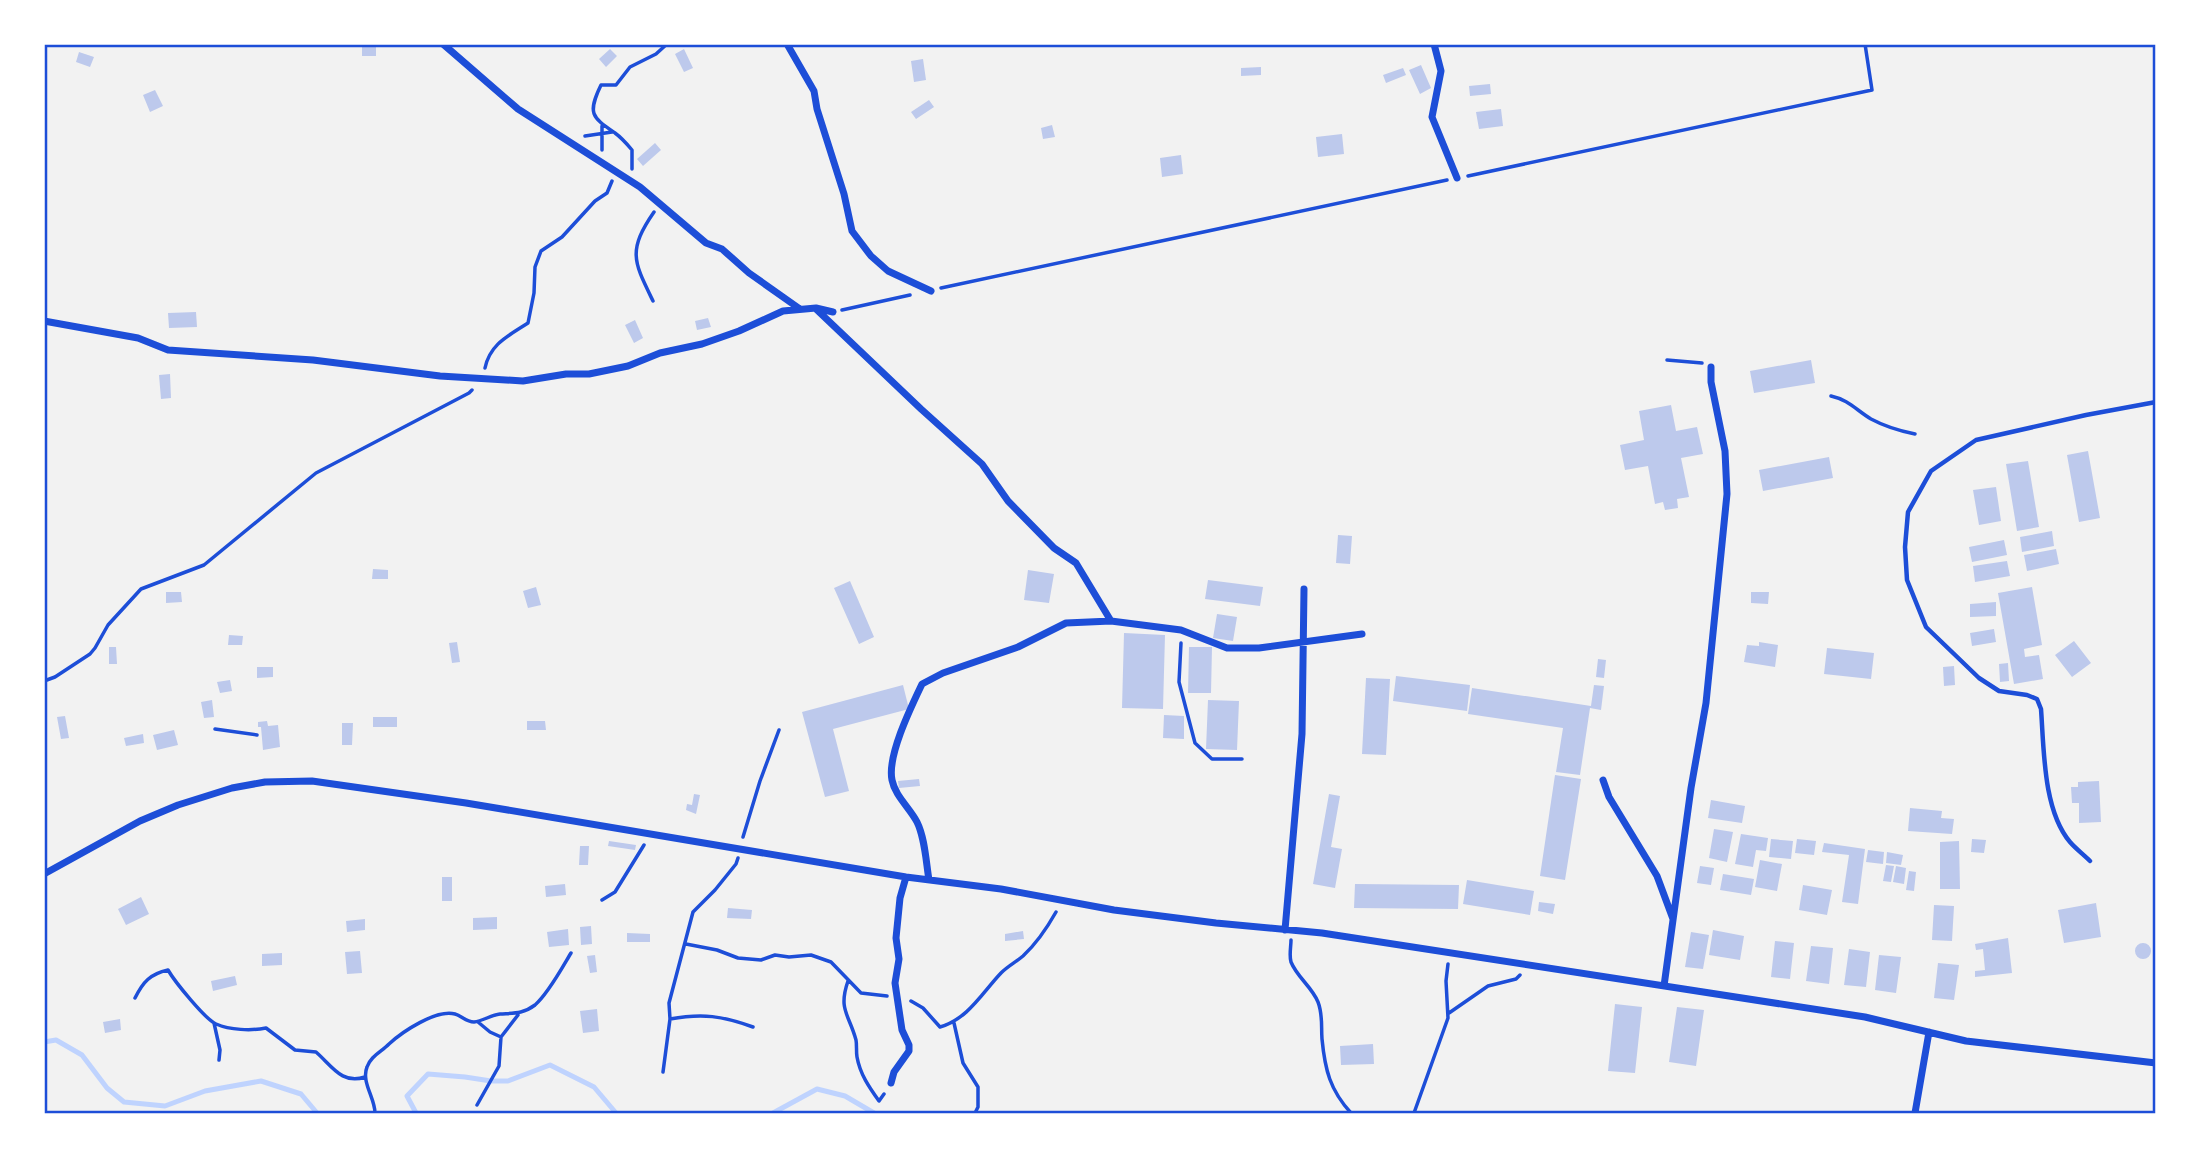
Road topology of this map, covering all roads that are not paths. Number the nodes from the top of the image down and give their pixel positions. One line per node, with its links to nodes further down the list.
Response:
1 (443, 44): 7 (street)
2 (787, 44): 5 (street)
3 (1434, 44): 4 (street)
4 (1457, 178)
5 (931, 290)
6 (816, 308): 7 (street); 8 (street); 13 (street)
7 (801, 309): 9 (street)
8 (833, 312)
9 (44, 321)
10 (1711, 367): 21 (street)
11 (2156, 402): 17 (lane)
12 (1304, 589): 15 (street)
13 (1111, 621): 15 (street); 20 (street)
14 (1362, 634): 15 (street)
15 (1303, 642): 22 (street)
16 (1603, 780): 21 (street)
17 (2090, 861)
18 (44, 874): 19 (street)
19 (906, 877): 20 (street); 26 (street)
20 (929, 880): 22 (street)
21 (1673, 919): 23 (street)
22 (1287, 930): 23 (street)
23 (1664, 986): 24 (street)
24 (1929, 1032): 25 (street); 27 (street)
25 (2156, 1063)
26 (891, 1083)
27 (1915, 1113)

